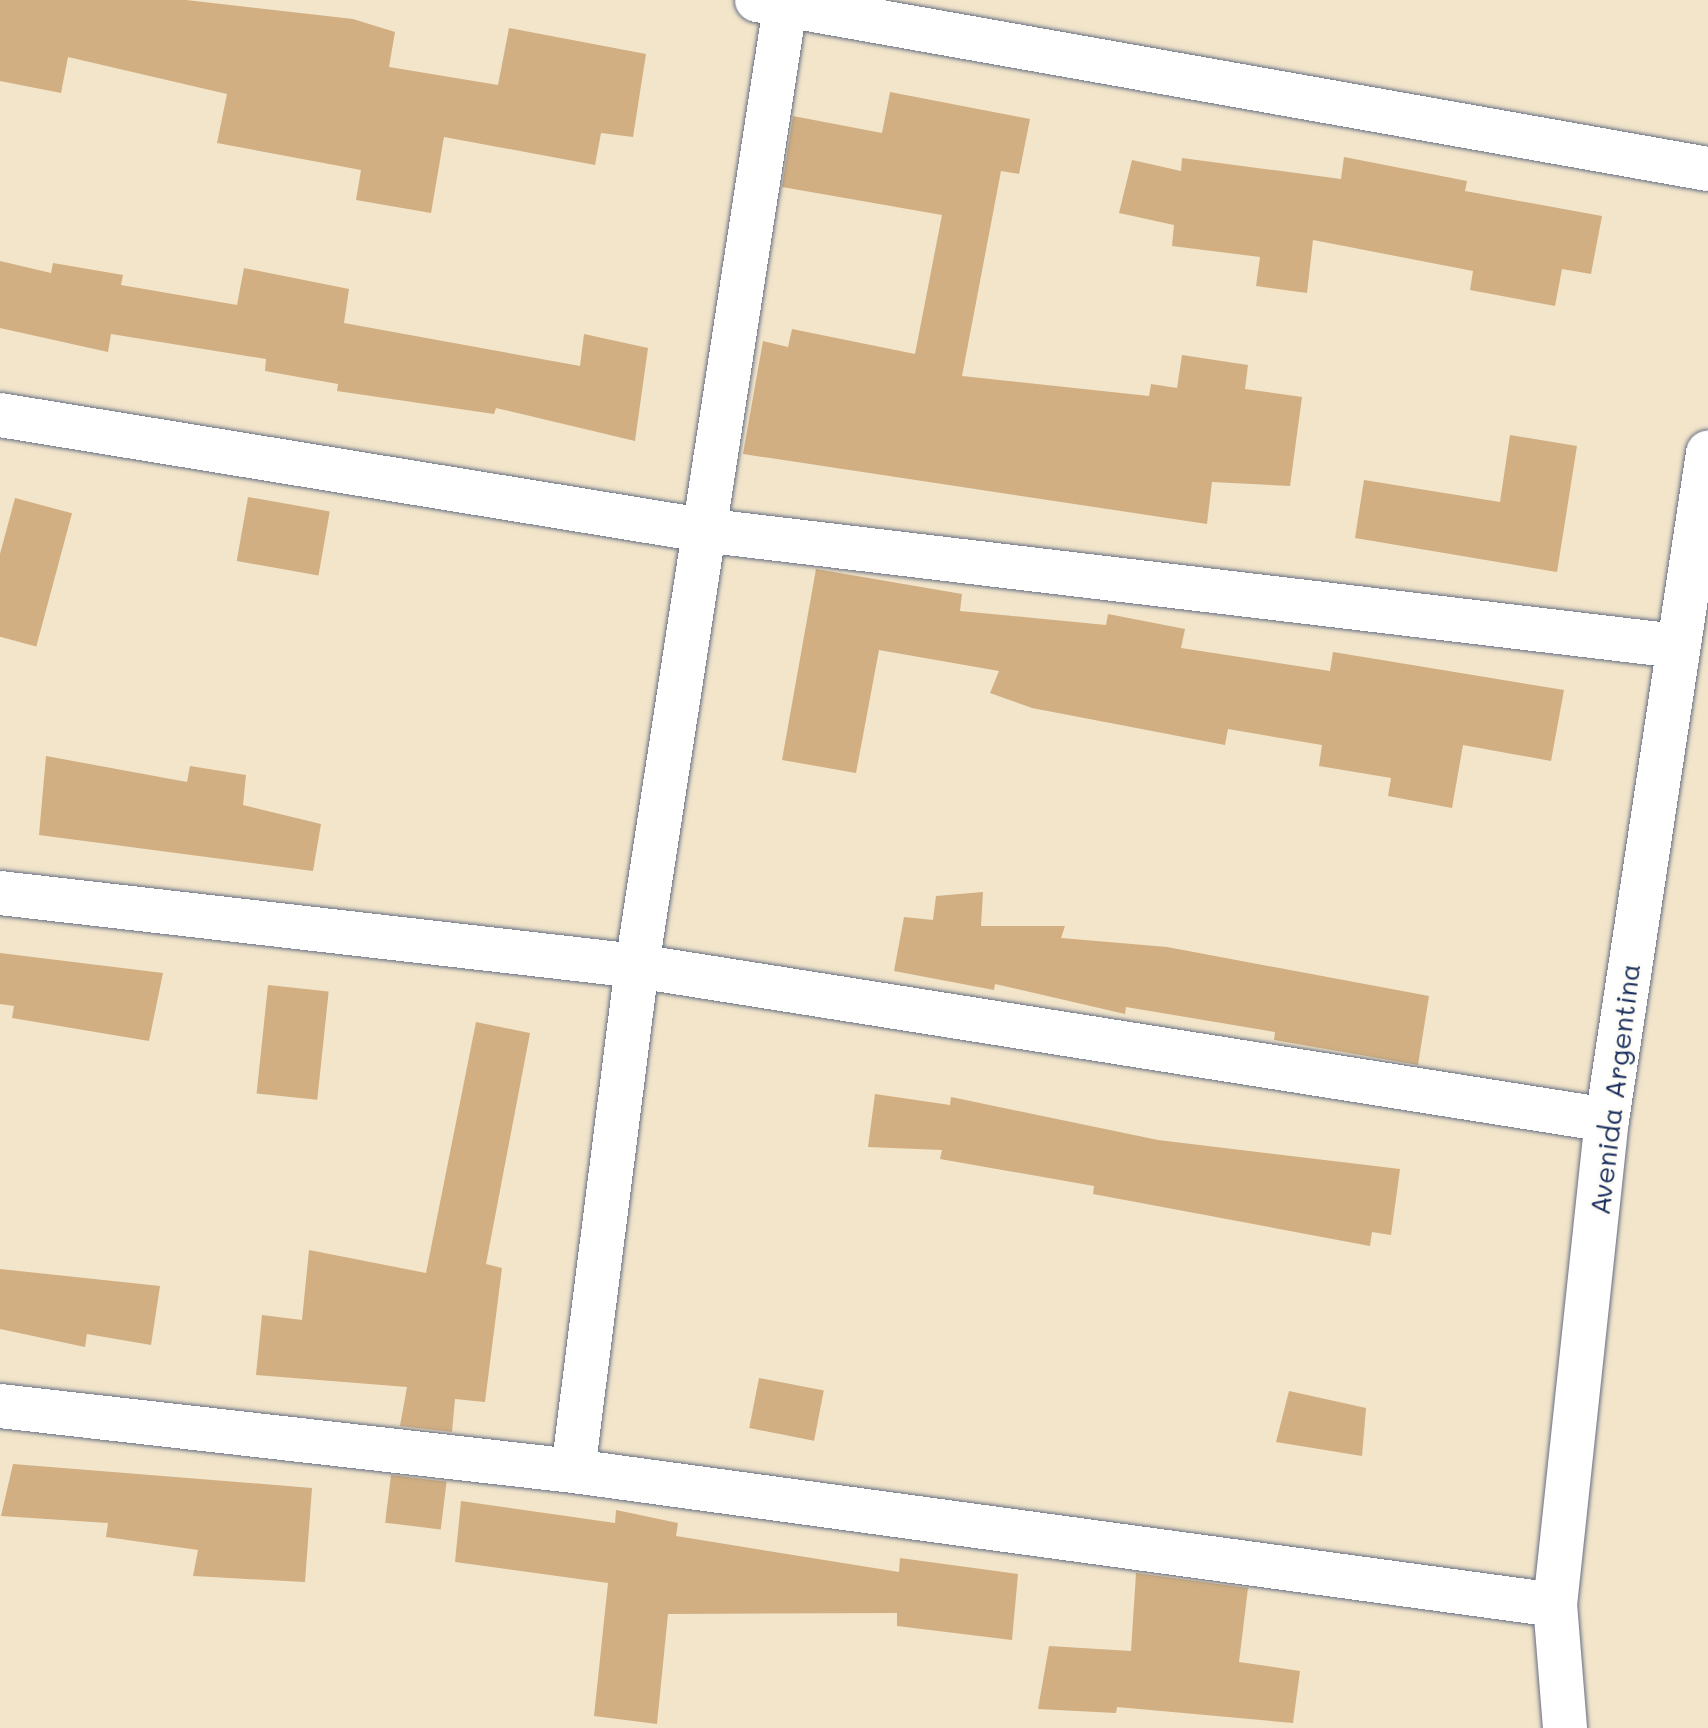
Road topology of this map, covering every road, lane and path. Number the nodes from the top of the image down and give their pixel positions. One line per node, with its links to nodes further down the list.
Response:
1 (776, 1): 2 (street); 5 (street)
2 (1708, 169)
3 (0, 415): 5 (street)
4 (1708, 453): 6 (street, Avenida Argentina)
5 (702, 530): 6 (street); 8 (street)
6 (1676, 646): 9 (street, Avenida Argentina)
7 (0, 893): 8 (street)
8 (637, 966): 9 (street); 11 (street)
9 (1607, 1120): 12 (street, Avenida Argentina)
10 (0, 1406): 11 (street)
11 (573, 1471): 12 (street)
12 (1555, 1605): 13 (street, Avenida Argentina)
13 (1565, 1728)

